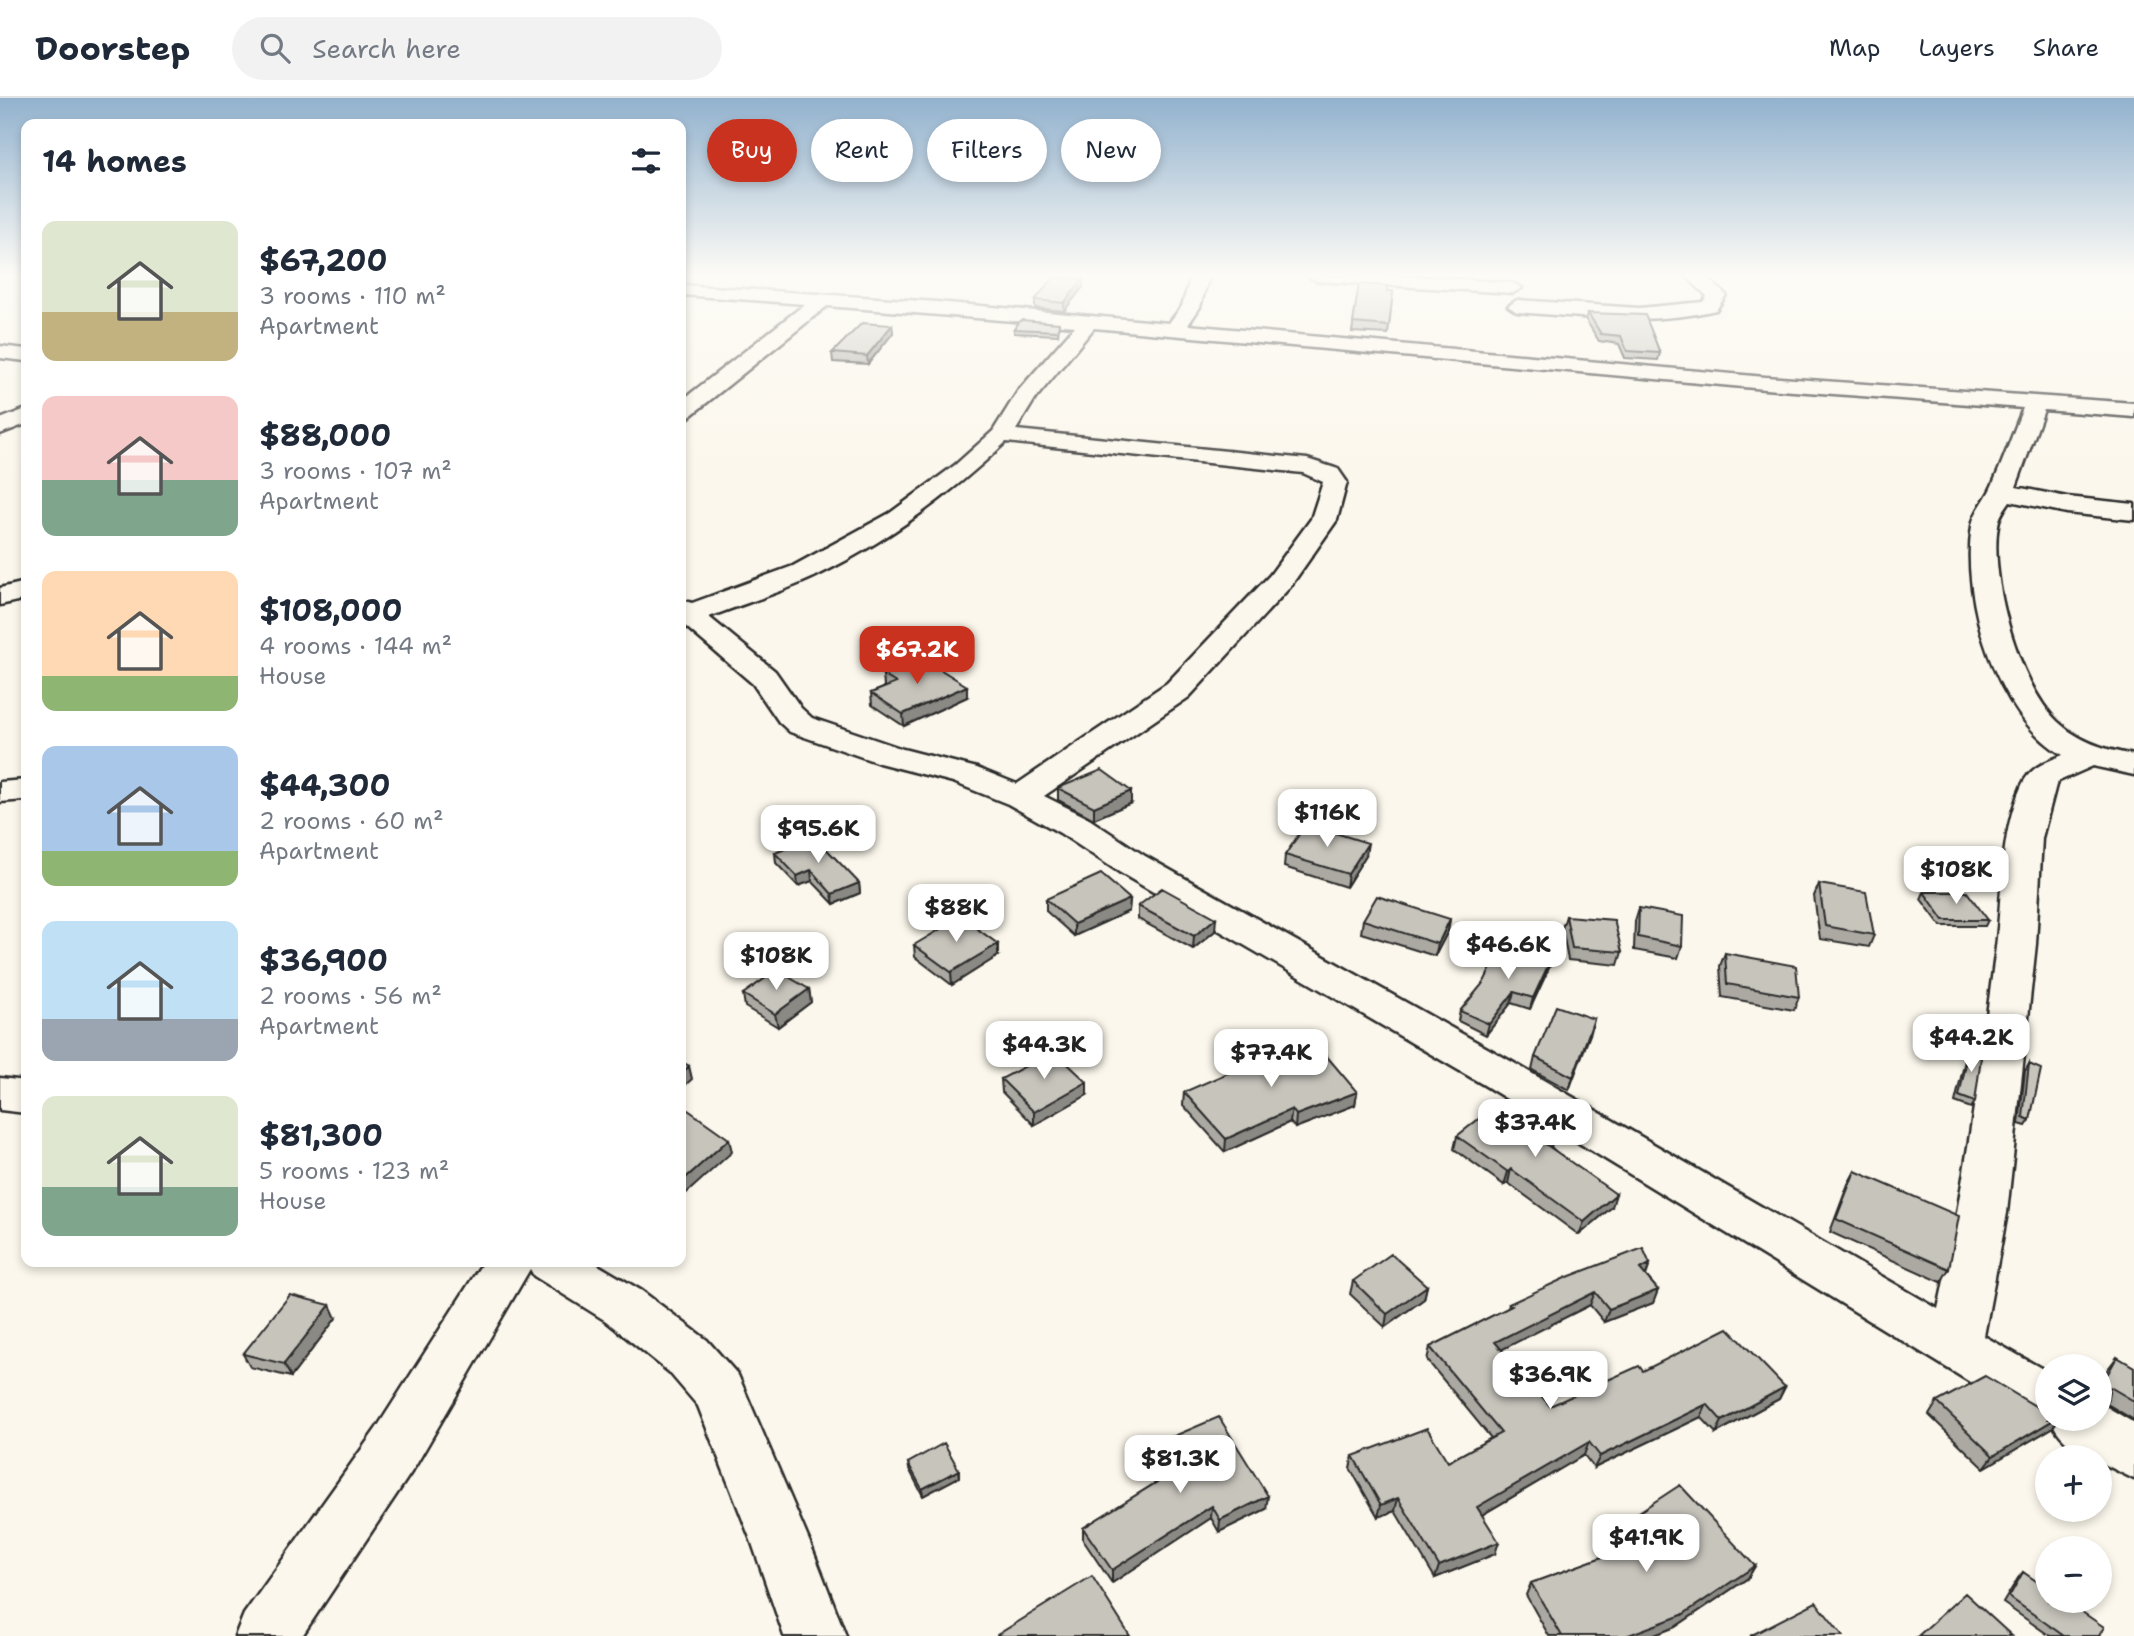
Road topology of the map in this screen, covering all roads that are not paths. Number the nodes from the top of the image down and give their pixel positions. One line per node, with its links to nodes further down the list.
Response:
1 (761, 348): 9 (street)
2 (1067, 348): 13 (street)
3 (1377, 348): 7 (street)
4 (1518, 348): 7 (street)
5 (0, 352): 6 (street)
6 (21, 354)
7 (1528, 361): 8 (street)
8 (2036, 403): 10 (street); 14 (street)
9 (686, 408)
10 (2134, 410)
11 (21, 418): 12 (street)
12 (0, 427)
13 (1001, 435): 18 (street); 24 (street)
14 (2002, 492): 15 (street); 20 (street)
15 (2134, 512)
16 (21, 591): 17 (street)
17 (0, 597)
18 (686, 612)
19 (686, 615): 24 (street)
20 (2089, 756): 21 (street); 29 (street)
21 (2134, 765)
22 (21, 790): 23 (street)
23 (0, 792)
24 (1020, 797): 29 (street)
25 (0, 1094): 26 (street)
26 (21, 1096)
27 (506, 1267): 33 (street)
28 (559, 1267): 34 (street)
29 (1956, 1346): 30 (street)
30 (2035, 1393)
31 (2098, 1431): 32 (street)
32 (2134, 1453)
33 (266, 1636)
34 (815, 1636)

